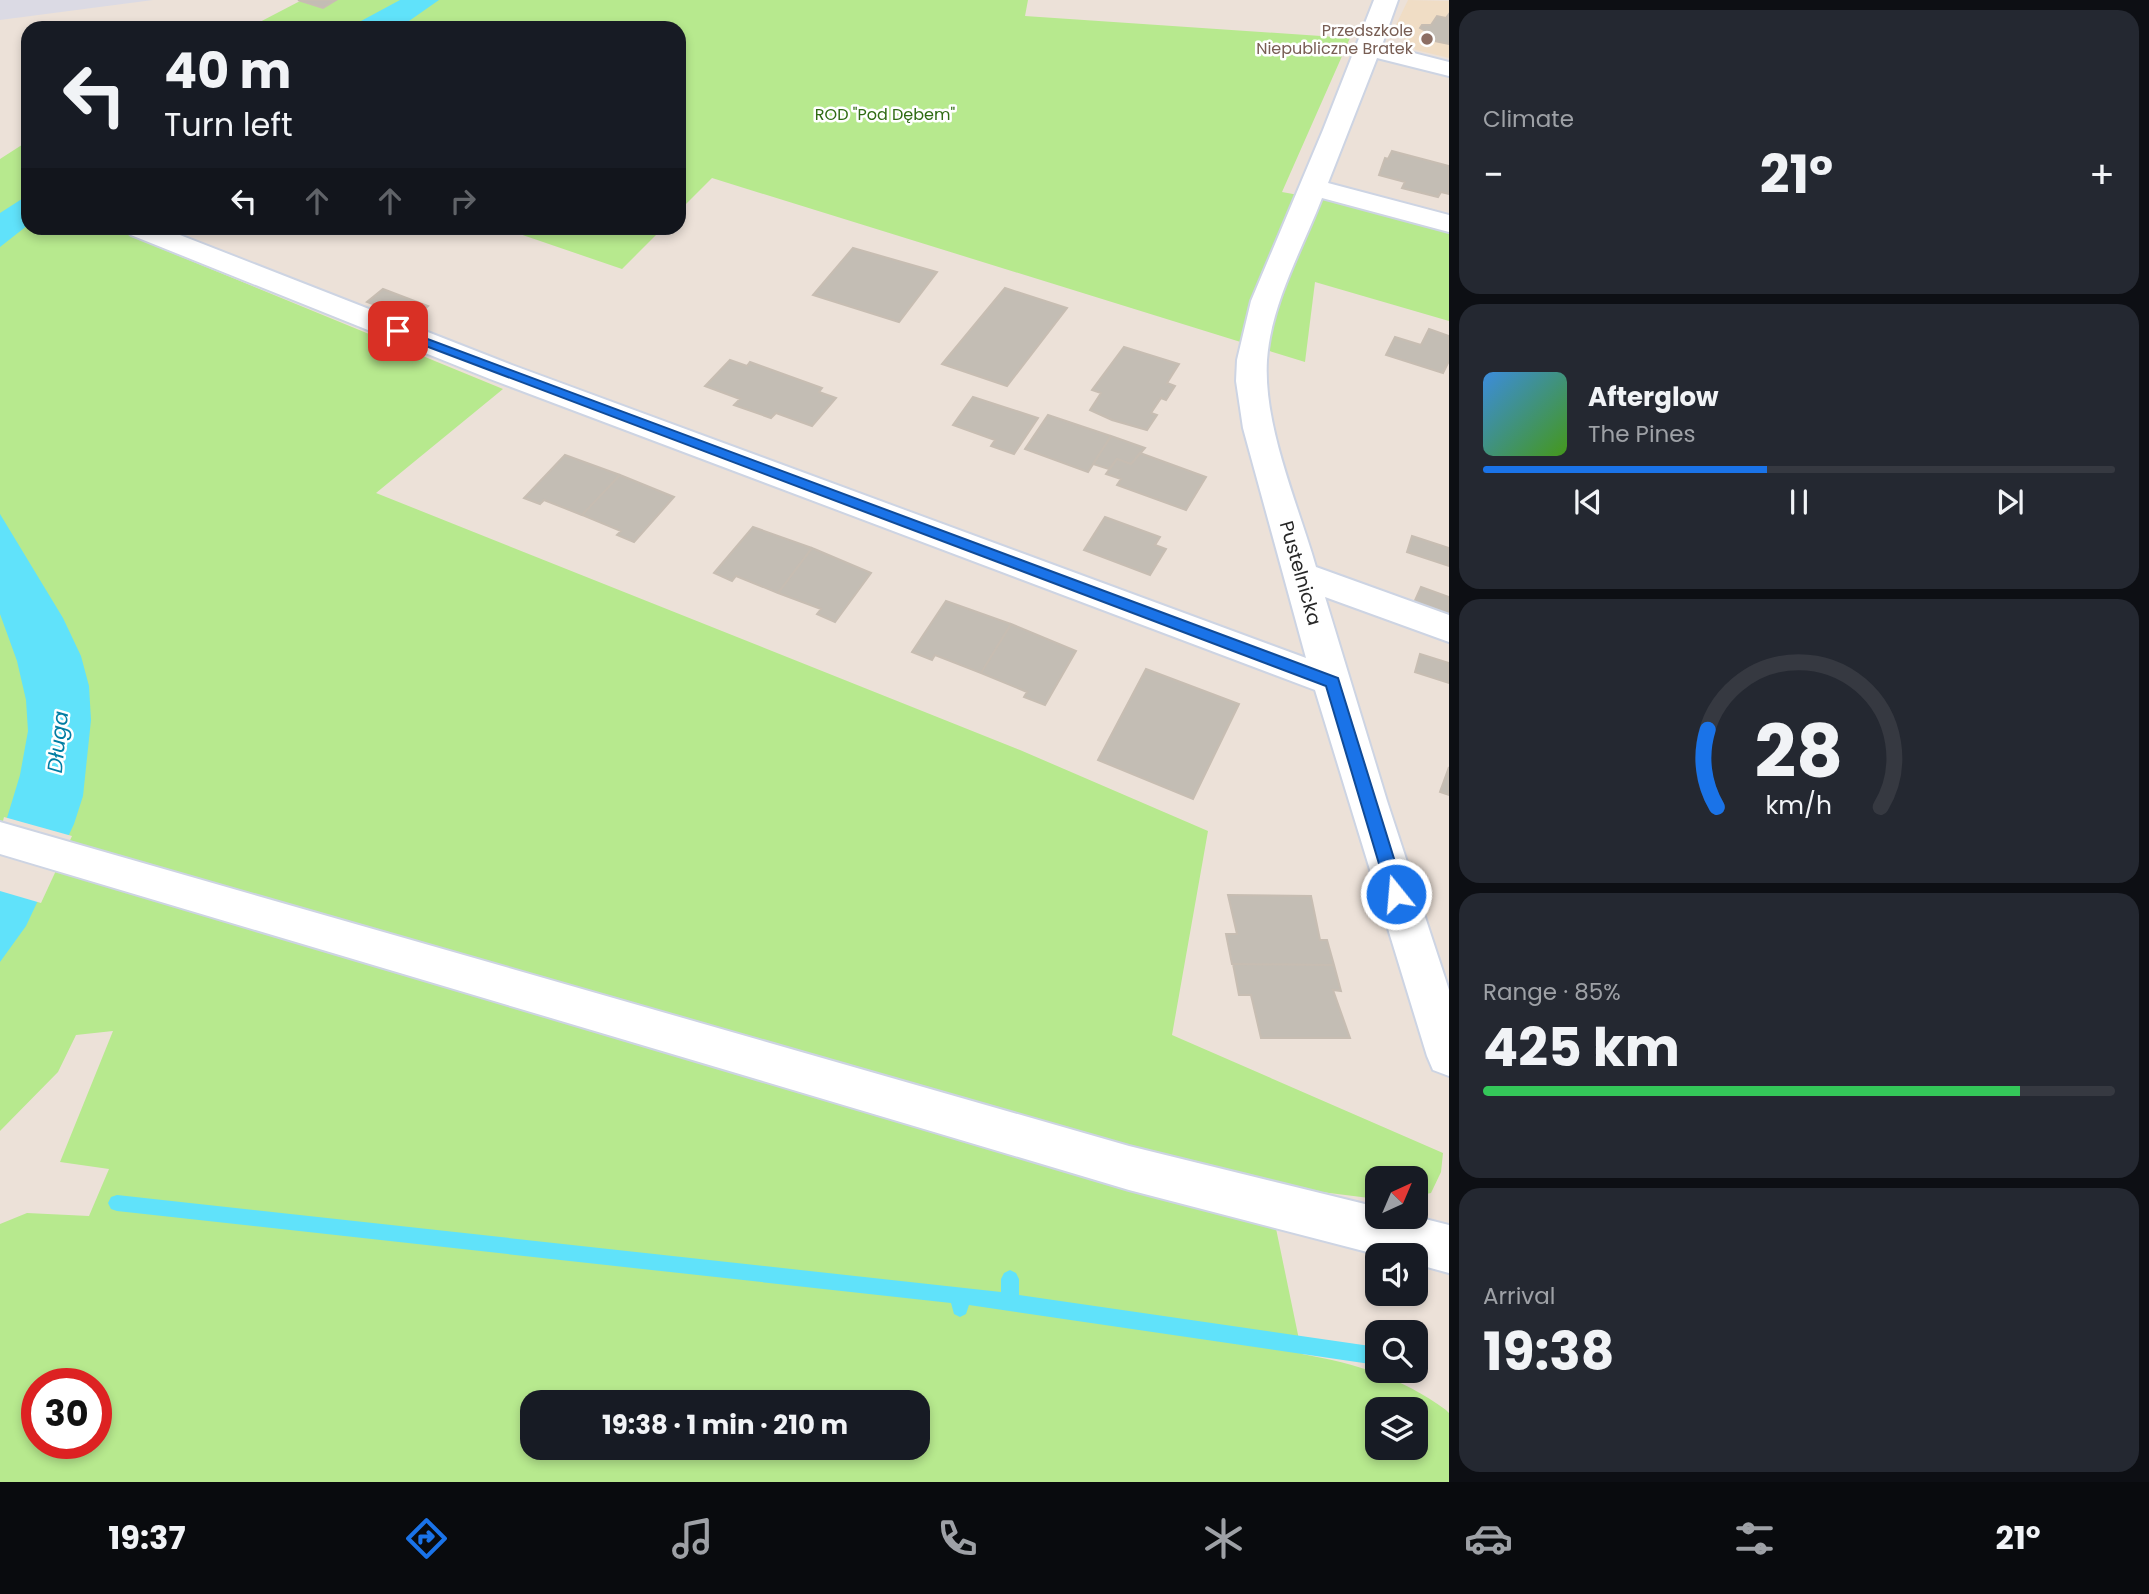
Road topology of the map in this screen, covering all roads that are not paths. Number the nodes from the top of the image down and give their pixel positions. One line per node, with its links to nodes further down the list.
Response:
1 (1386, 0): 2 (street, Pustelnicka)
2 (1369, 49): 3 (street); 4 (street, Pustelnicka)
3 (1449, 69)
4 (1313, 187): 5 (street); 7 (street, Pustelnicka)
5 (1449, 224)
6 (156, 235): 9 (street)
7 (1301, 576): 8 (street); 9 (street, Pustelnicka)
8 (1449, 629)
9 (1332, 682): 11 (street, Pustelnicka)
10 (0, 838): 12 (street)
11 (1449, 1056)
12 (1449, 1249)

